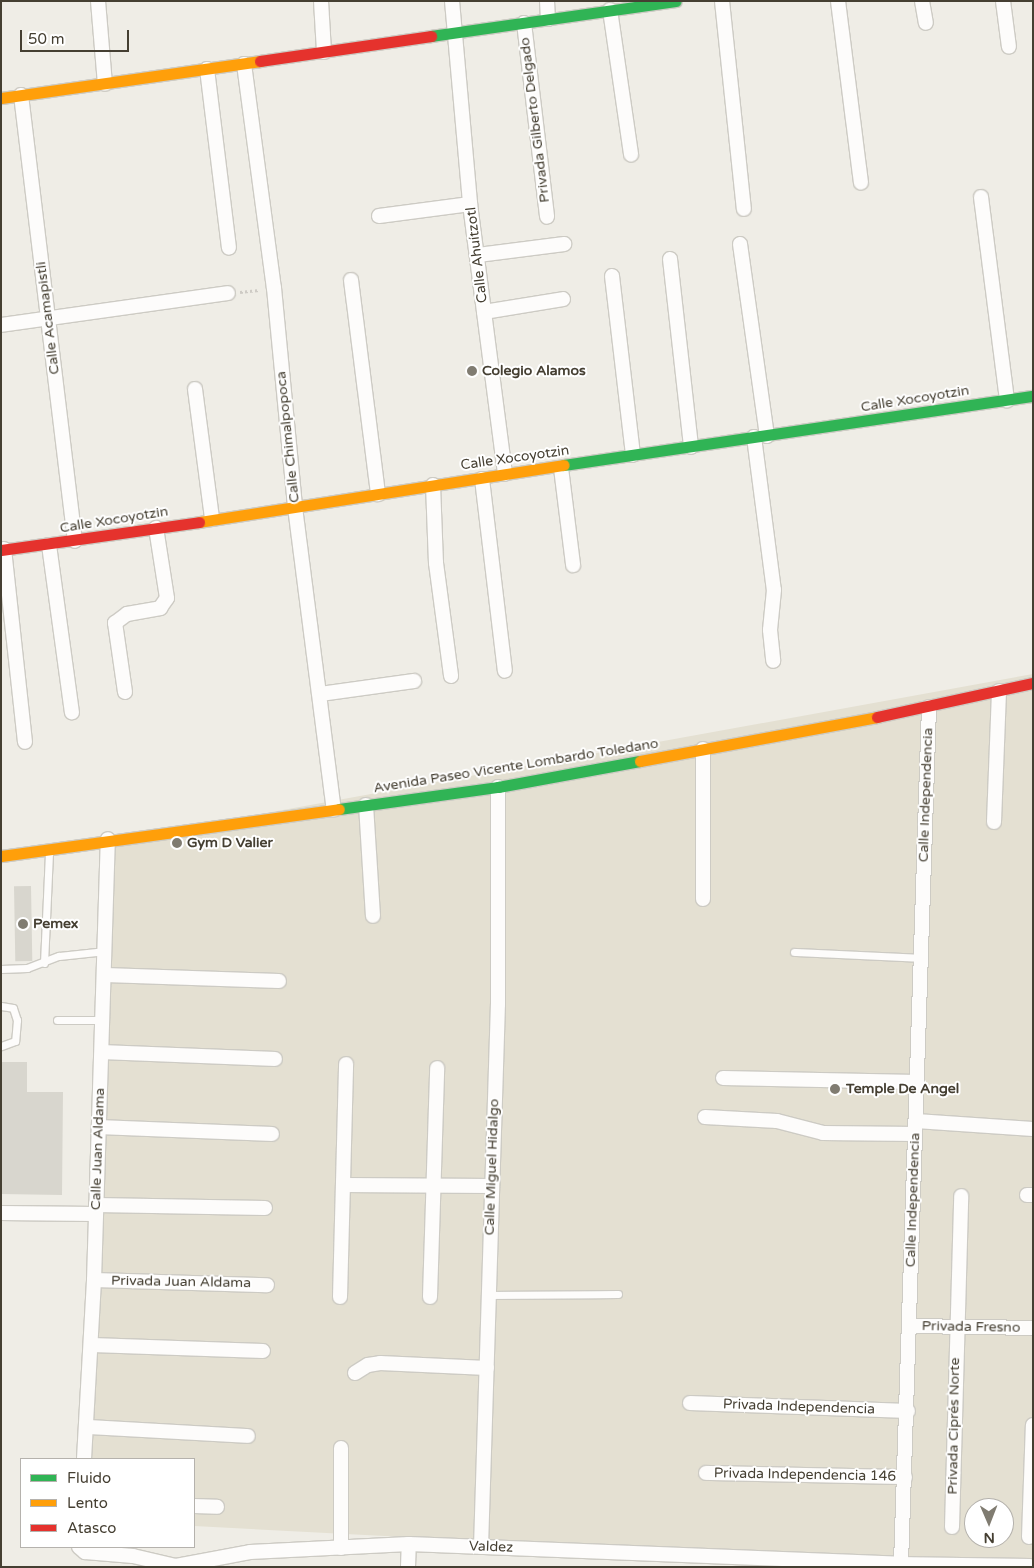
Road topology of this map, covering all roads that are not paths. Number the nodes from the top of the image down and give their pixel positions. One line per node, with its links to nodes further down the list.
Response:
1 (98, 1): 19 (street)
2 (321, 1): 16 (street)
3 (452, 1): 14 (street, Calle Ahuítzotl)
4 (547, 1): 11 (street)
5 (676, 1): 10 (street)
6 (722, 1): 26 (street)
7 (838, 1): 23 (street)
8 (922, 1): 13 (street)
9 (1003, 1): 15 (street)
10 (610, 10): 11 (street); 22 (street)
11 (548, 19): 12 (street)
12 (524, 23): 14 (street); 28 (street, Privada Gilberto Delgado)
13 (926, 23)
14 (454, 35): 16 (street); 25 (street, Calle Ahuítzotl)
15 (1008, 47)
16 (324, 52): 17 (street)
17 (244, 64): 18 (street); 52 (street, Calle Chimalpopoca)
18 (207, 69): 19 (street); 31 (street)
19 (105, 84): 20 (street)
20 (21, 95): 21 (street); 39 (street, Calle Acamapistli)
21 (1, 98)
22 (631, 154)
23 (861, 183)
24 (981, 197): 43 (street)
25 (470, 204): 27 (street); 32 (street, Calle Ahuítzotl)
26 (744, 210)
27 (379, 216)
28 (547, 216)
29 (564, 244): 32 (street)
30 (740, 244): 44 (street)
31 (229, 248)
32 (478, 254): 38 (street, Calle Ahuítzotl)
33 (670, 259): 45 (street)
34 (612, 276): 46 (street)
35 (351, 280): 51 (street)
36 (228, 293): 39 (street)
37 (563, 299): 38 (street)
38 (484, 312): 48 (street, Calle Ahuítzotl)
39 (49, 319): 40 (street); 55 (street, Calle Acamapistli)
40 (1, 325)
41 (195, 389): 53 (street)
42 (1033, 396): 43 (street, Calle Xocoyotzin)
43 (1007, 400): 44 (street, Calle Xocoyotzin)
44 (760, 437): 45 (street, Calle Xocoyotzin); 59 (street)
45 (691, 447): 46 (street, Calle Xocoyotzin)
46 (633, 455): 47 (street, Calle Xocoyotzin)
47 (561, 468): 48 (street, Calle Xocoyotzin); 58 (street)
48 (505, 474): 49 (street, Calle Xocoyotzin)
49 (482, 479): 50 (street, Calle Xocoyotzin); 60 (street)
50 (433, 485): 51 (street, Calle Xocoyotzin); 61 (street)
51 (378, 494): 52 (street, Calle Xocoyotzin)
52 (295, 508): 53 (street, Calle Xocoyotzin); 66 (street, Calle Chimalpopoca)
53 (212, 520): 54 (street, Calle Xocoyotzin)
54 (156, 528): 55 (street, Calle Xocoyotzin); 65 (street)
55 (75, 541): 56 (street, Calle Xocoyotzin)
56 (49, 546): 57 (street, Calle Xocoyotzin); 68 (street)
57 (3, 550): 69 (street)
58 (573, 565)
59 (773, 661)
60 (504, 670)
61 (451, 676)
62 (414, 681): 66 (street)
63 (1033, 683): 64 (street, Avenida Paseo Vicente Lombardo Toledano)
64 (999, 691): 67 (street, Avenida Paseo Vicente Lombardo Toledano); 74 (street)
65 (125, 692)
66 (320, 694): 73 (street, Calle Chimalpopoca)
67 (929, 707): 70 (street, Avenida Paseo Vicente Lombardo Toledano); 82 (street, Calle Independencia)
68 (72, 712)
69 (25, 742)
70 (703, 749): 71 (street, Avenida Paseo Vicente Lombardo Toledano); 78 (street)
71 (498, 787): 72 (street, Avenida Paseo Vicente Lombardo Toledano); 104 (street, Calle Miguel Hidalgo)
72 (366, 805): 73 (street, Avenida Paseo Vicente Lombardo Toledano); 79 (street)
73 (334, 810): 75 (street, Avenida Paseo Vicente Lombardo Toledano)
74 (994, 822)
75 (108, 839): 76 (street, Avenida Paseo Vicente Lombardo Toledano); 80 (street, Calle Juan Aldama)
76 (49, 848): 77 (street, Avenida Paseo Vicente Lombardo Toledano); 83 (lane)
77 (1, 856)
78 (703, 898)
79 (373, 916)
80 (106, 951): 83 (lane); 85 (street, Calle Juan Aldama)
81 (794, 952): 82 (lane)
82 (920, 958): 96 (street, Calle Independencia)
83 (44, 963): 84 (lane)
84 (1, 969)
85 (105, 975): 86 (street); 89 (street, Calle Juan Aldama)
86 (279, 981)
87 (1, 1006): 90 (lane)
88 (57, 1020): 89 (lane)
89 (104, 1020): 91 (street, Calle Juan Aldama)
90 (1, 1046)
91 (102, 1052): 92 (street); 98 (street, Calle Juan Aldama)
92 (275, 1059)
93 (346, 1064): 102 (street)
94 (437, 1068): 103 (street)
95 (723, 1078): 96 (street)
96 (917, 1082): 99 (street, Calle Independencia)
97 (705, 1117): 99 (street)
98 (99, 1127): 101 (street); 107 (street, Calle Juan Aldama)
99 (915, 1128): 100 (street); 115 (street, Calle Independencia)
100 (1033, 1129)
101 (272, 1134)
102 (344, 1185): 103 (street); 113 (street)
103 (434, 1185): 104 (street); 114 (street)
104 (491, 1186): 111 (street, Calle Miguel Hidalgo)
105 (961, 1196): 116 (street, Privada Ciprés Norte)
106 (265, 1208): 107 (street)
107 (96, 1209): 108 (street); 109 (street, Calle Juan Aldama)
108 (1, 1213)
109 (94, 1280): 110 (street, Privada Juan Aldama); 118 (street, Calle Juan Aldama)
110 (267, 1285)
111 (487, 1294): 112 (lane); 120 (street, Calle Miguel Hidalgo)
112 (618, 1294)
113 (340, 1297)
114 (430, 1297)
115 (910, 1326): 116 (street, Privada Fresno); 123 (street, Calle Independencia)
116 (956, 1326): 117 (street, Privada Fresno); 133 (street, Privada Ciprés Norte)
117 (1033, 1328)
118 (92, 1345): 119 (street); 125 (street, Calle Juan Aldama)
119 (263, 1351)
120 (486, 1368): 121 (street); 136 (street, Calle Miguel Hidalgo)
121 (355, 1373)
122 (690, 1403): 123 (street, Privada Independencia)
123 (908, 1411): 130 (street, Calle Independencia)
124 (1033, 1425): 134 (street)
125 (87, 1427): 126 (street); 128 (street, Calle Juan Aldama)
126 (248, 1436)
127 (341, 1448): 137 (street)
128 (84, 1458)
129 (706, 1473): 130 (street, Privada Independencia 146)
130 (905, 1477): 139 (street, Calle Independencia)
131 (195, 1506): 132 (street)
132 (217, 1507)
133 (952, 1527)
134 (1026, 1537)
135 (409, 1544): 136 (street, Valdez); 137 (street, Valdez); 141 (street)
136 (481, 1546): 139 (street, Valdez)
137 (341, 1548): 138 (street, Valdez)
138 (82, 1550)
139 (901, 1564): 140 (street)
140 (1030, 1566)
141 (408, 1567)

